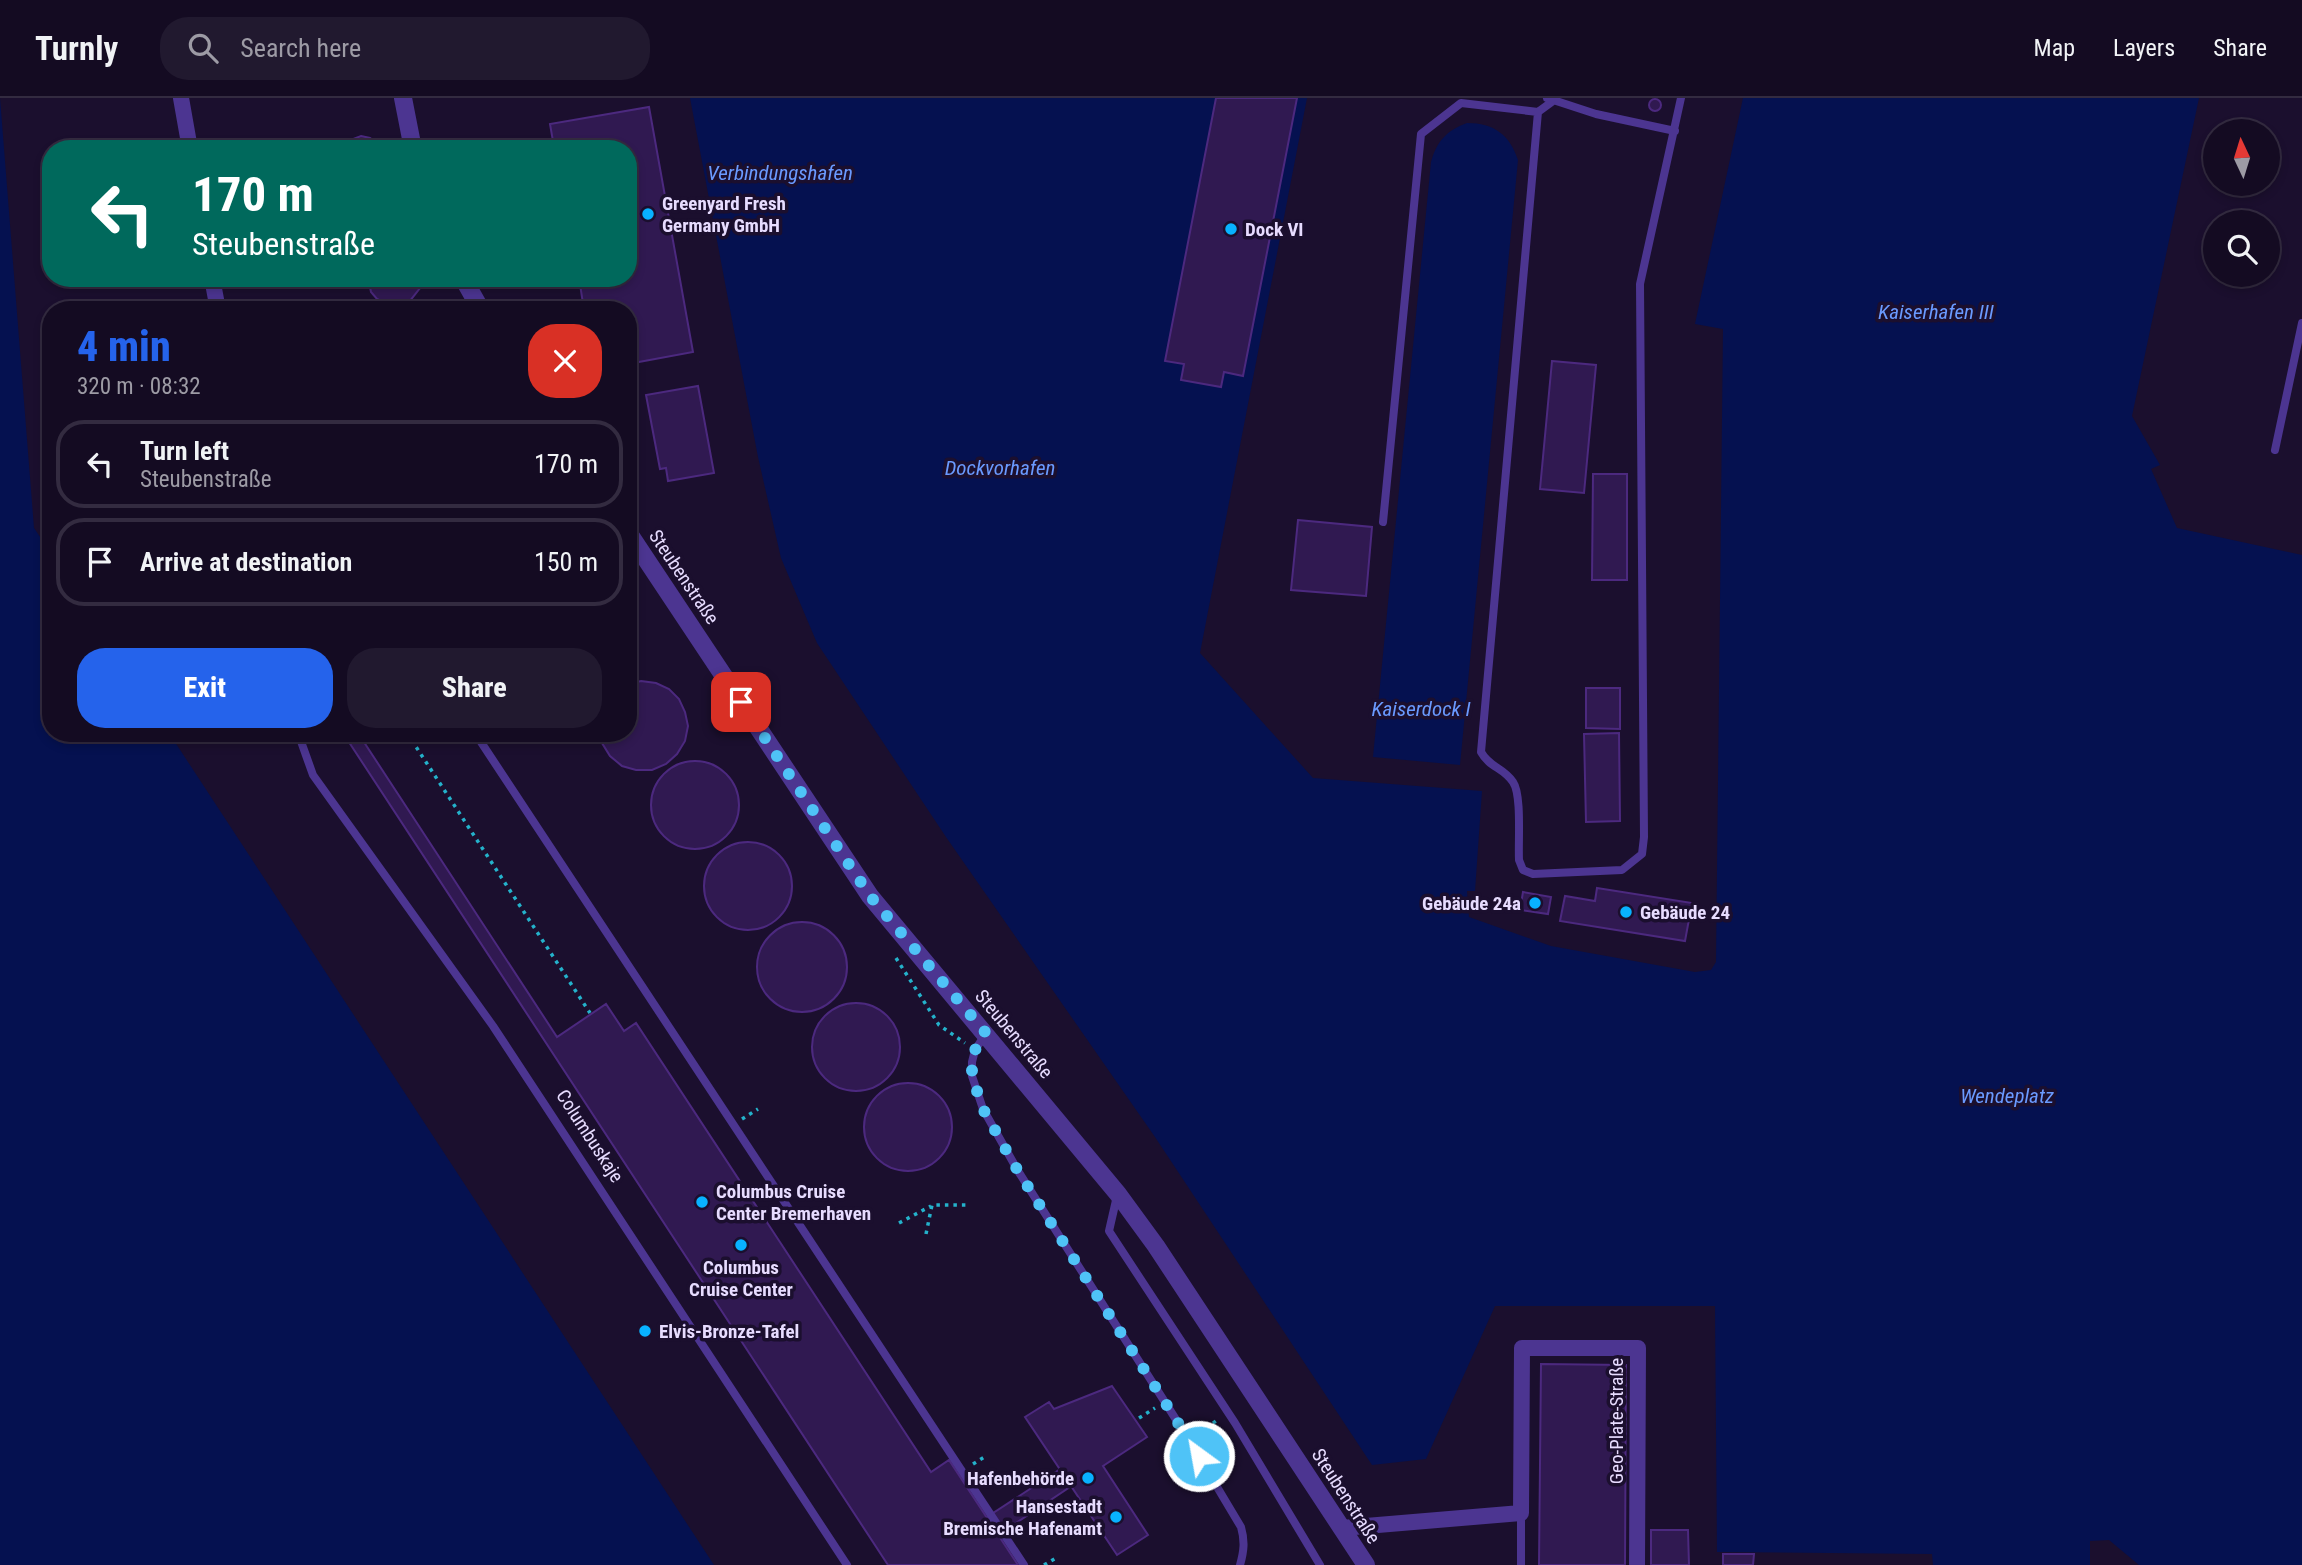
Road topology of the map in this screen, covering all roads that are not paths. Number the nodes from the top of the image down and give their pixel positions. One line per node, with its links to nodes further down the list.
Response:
1 (181, 98): 7 (street)
2 (403, 98): 8 (street)
3 (1681, 98): 6 (lane)
4 (1550, 99): 5 (lane); 6 (lane)
5 (1538, 112): 6 (lane); 11 (lane)
6 (1675, 131)
7 (188, 140)
8 (412, 140)
9 (2302, 323): 10 (lane)
10 (2275, 450)
11 (1383, 522)
12 (637, 546): 15 (street, Steubenstraße)
13 (301, 742): 19 (lane, Columbuskaje)
14 (481, 742): 20 (lane)
15 (986, 1033): 16 (street, Steubenstraße); 21 (lane)
16 (1118, 1194): 18 (street, Steubenstraße); 22 (lane)
17 (1521, 1513): 18 (street); 24 (lane, Geo-Plate-Straße); 25 (street, Geo-Plate-Straße)
18 (1342, 1528): 23 (street, Steubenstraße)
19 (847, 1565)
20 (1024, 1565)
21 (1240, 1565)
22 (1320, 1565)
23 (1366, 1565)
24 (1521, 1565)
25 (1637, 1565)

